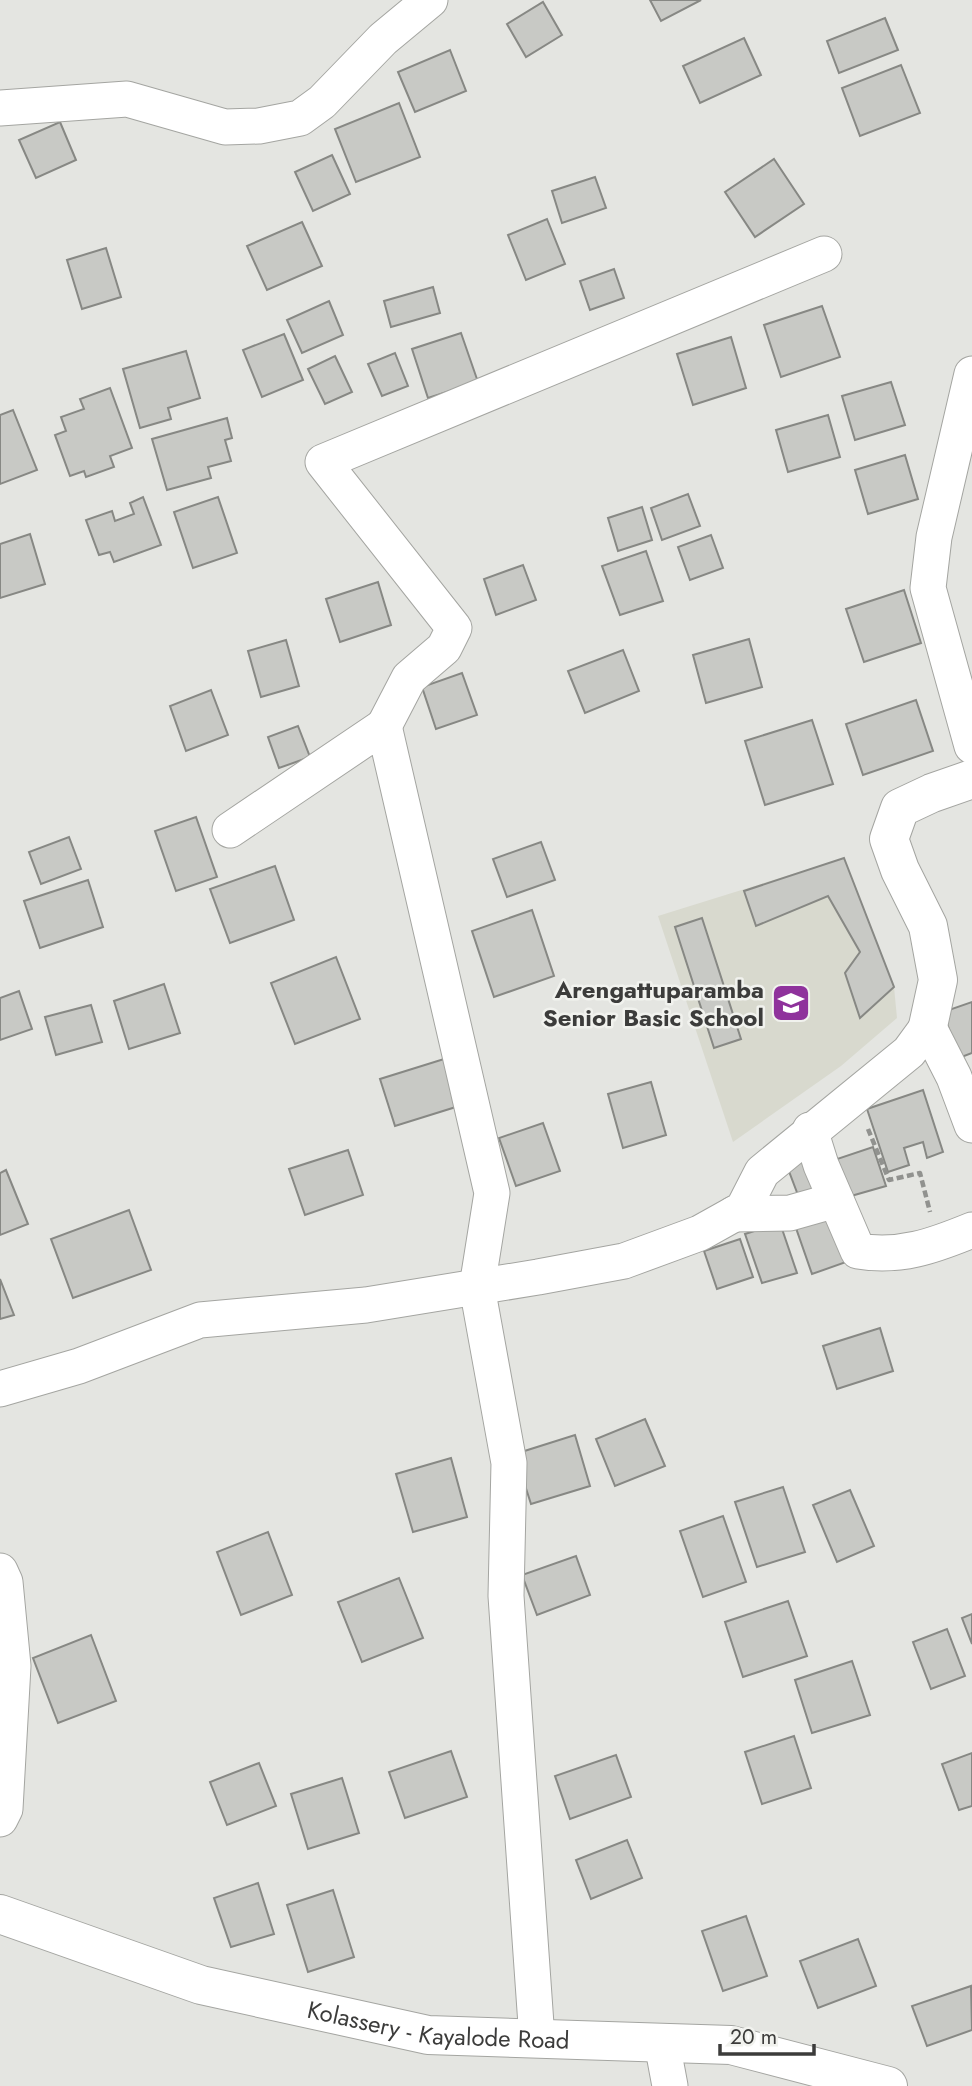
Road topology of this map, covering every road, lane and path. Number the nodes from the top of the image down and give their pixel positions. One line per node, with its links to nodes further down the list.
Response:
1 (430, 0): 2 (street)
2 (0, 108)
3 (824, 254): 5 (street)
4 (972, 374): 6 (street)
5 (384, 726): 8 (street); 17 (street)
6 (972, 746)
7 (972, 779): 9 (main road)
8 (230, 830)
9 (928, 1026): 10 (street); 11 (street)
10 (848, 1101): 12 (street); 16 (path)
11 (972, 1125)
12 (810, 1130): 13 (street); 14 (street)
13 (836, 1200): 14 (street); 16 (street)
14 (734, 1214): 17 (street)
15 (972, 1230): 16 (street)
16 (938, 1244)
17 (477, 1287): 18 (street); 22 (street)
18 (0, 1389)
19 (0, 1571): 20 (street)
20 (0, 1819)
21 (0, 1914): 22 (main road, Kolassery - Kayalode Road)
22 (537, 2039): 23 (main road, Kolassery - Kayalode Road)
23 (662, 2043): 24 (street); 25 (main road, Kolassery - Kayalode Road)
24 (670, 2086)
25 (888, 2086)

